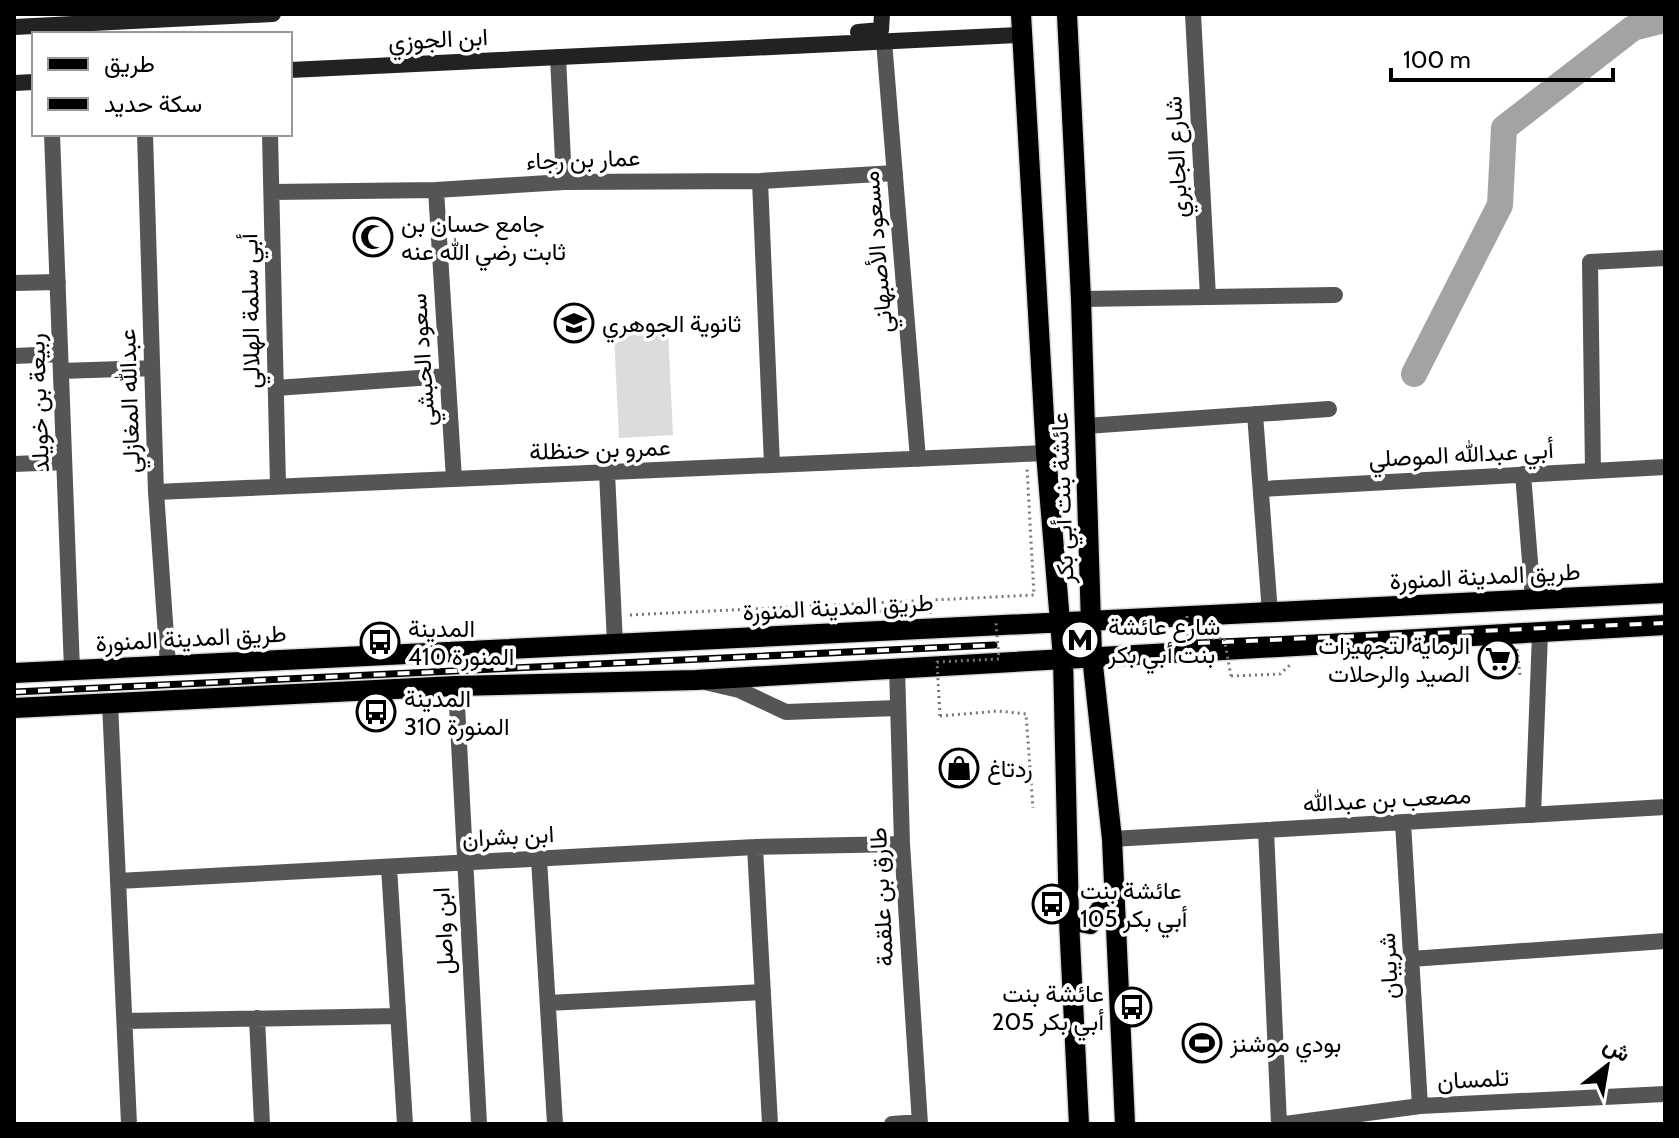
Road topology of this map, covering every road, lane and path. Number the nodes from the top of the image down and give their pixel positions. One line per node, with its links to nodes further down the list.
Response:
1 (273, 14): 5 (street)
2 (882, 14): 10 (street)
3 (1067, 14): 26 (main road, عائشة بنت أبي بكر)
4 (1193, 14): 25 (street, شارع الجابري)
5 (229, 15): 6 (street)
6 (95, 18): 8 (street)
7 (1021, 24): 9 (street, ابن الجوزي); 35 (main road, عائشة بنت أبي بكر)
8 (14, 27)
9 (884, 41): 10 (street, ابن الجوزي); 16 (street, مسعود الأصبهاني)
10 (791, 46): 11 (street, ابن الجوزي)
11 (558, 57): 12 (street, ابن الجوزي); 18 (street)
12 (292, 70)
13 (52, 136): 22 (street, ربيعة بن خويلد)
14 (145, 136): 29 (street, عبدالله المغازلي)
15 (270, 136): 20 (street, أبي سلمة الهلالي)
16 (895, 173): 17 (street, عمار بن رجاء); 36 (street, مسعود الأصبهاني)
17 (760, 181): 18 (street, عمار بن رجاء); 39 (street)
18 (564, 182): 19 (street, عمار بن رجاء)
19 (436, 190): 20 (street, عمار بن رجاء); 30 (street, سعود الحبشي)
20 (272, 192): 31 (street, أبي سلمة الهلالي)
21 (1665, 258): 41 (street)
22 (58, 282): 23 (street); 28 (street, ربيعة بن خويلد)
23 (14, 283)
24 (1335, 295): 25 (street)
25 (1208, 297): 26 (street)
26 (1081, 299): 34 (main road, عائشة بنت أبي بكر)
27 (14, 356): 28 (street)
28 (61, 362): 29 (street); 37 (street, ربيعة بن خويلد)
29 (152, 368): 47 (street, عبدالله المغازلي)
30 (447, 376): 31 (street); 44 (street, سعود الحبشي)
31 (276, 388): 45 (street, أبي سلمة الهلالي)
32 (1329, 409): 33 (street)
33 (1255, 414): 34 (street); 46 (street)
34 (1086, 426): 55 (main road, عائشة بنت أبي بكر)
35 (1036, 454): 36 (street, عمرو بن حنظلة); 50 (path); 56 (main road, عائشة بنت أبي بكر)
36 (918, 459): 39 (street, عمرو بن حنظلة)
37 (64, 462): 38 (street); 65 (street, ربيعة بن خويلد)
38 (14, 464)
39 (772, 465): 42 (street, عمرو بن حنظلة)
40 (1665, 467): 41 (street, أبي عبدالله الموصلي)
41 (1593, 471): 43 (street, أبي عبدالله الموصلي)
42 (607, 472): 44 (street, عمرو بن حنظلة); 53 (street)
43 (1523, 474): 46 (street, أبي عبدالله الموصلي); 49 (street)
44 (454, 479): 45 (street, عمرو بن حنظلة)
45 (278, 486): 47 (street, عمرو بن حنظلة)
46 (1261, 489): 52 (street)
47 (156, 492): 63 (street, عبدالله المغازلي)
48 (1665, 593): 49 (main road, طريق المدينة المنورة)
49 (1533, 599): 52 (main road, طريق المدينة المنورة)
50 (843, 604): 51 (path); 53 (path)
51 (848, 613)
52 (1270, 613): 54 (main road, طريق المدينة المنورة)
53 (614, 616): 60 (street)
54 (1187, 616): 55 (main road, طريق المدينة المنورة); 67 (path, bridge)
55 (1092, 619): 56 (main road, طريق المدينة المنورة); 61 (main road, عائشة بنت أبي بكر)
56 (1061, 623): 57 (main road, طريق المدينة المنورة); 62 (main road, عائشة بنت أبي بكر)
57 (996, 624): 60 (main road, طريق المدينة المنورة); 74 (path, bridge)
58 (1665, 625): 59 (main road)
59 (1540, 634): 61 (main road); 75 (street)
60 (615, 644): 63 (main road, طريق المدينة المنورة)
61 (1092, 656): 62 (main road); 78 (main road, عائشة بنت أبي بكر)
62 (1063, 658): 64 (main road); 86 (main road, عائشة بنت أبي بكر)
63 (168, 665): 65 (main road, طريق المدينة المنورة)
64 (897, 667): 68 (main road); 72 (street, طارق بن علقمة)
65 (72, 670): 66 (main road, طريق المدينة المنورة)
66 (14, 673)
67 (1231, 676)
68 (696, 680): 69 (main road); 72 (street)
69 (456, 686): 70 (main road); 82 (street, ابن واصل)
70 (110, 703): 71 (main road); 84 (street)
71 (14, 708)
72 (897, 708): 79 (street, طارق بن علقمة)
73 (1665, 807): 75 (street, مصعب بن عبدالله)
74 (1033, 808)
75 (1533, 815): 76 (street, مصعب بن عبدالله)
76 (1403, 823): 77 (street, مصعب بن عبدالله); 88 (street, شريبان)
77 (1266, 830): 78 (street, مصعب بن عبدالله); 106 (street)
78 (1112, 839): 85 (main road, عائشة بنت أبي بكر)
79 (902, 844): 80 (street, ابن بشران); 96 (street, طارق بن علقمة)
80 (755, 847): 81 (street, ابن بشران); 89 (street)
81 (539, 859): 82 (street, ابن بشران); 90 (street)
82 (463, 863): 83 (street, ابن بشران); 100 (street, ابن واصل)
83 (389, 867): 84 (street, ابن بشران); 91 (street)
84 (118, 881): 93 (street)
85 (1114, 891): 86 (main road); 105 (main road, عائشة بنت أبي بكر)
86 (1069, 920): 104 (main road, عائشة بنت أبي بكر)
87 (1665, 941): 88 (street)
88 (1411, 959): 95 (street, شريبان)
89 (763, 992): 90 (street); 102 (street)
90 (548, 1003): 101 (street)
91 (398, 1016): 92 (street); 99 (street)
92 (257, 1018): 93 (street); 98 (street)
93 (125, 1021): 97 (street)
94 (1665, 1094): 95 (street, تلمسان)
95 (1420, 1106): 107 (street, تلمسان)
96 (920, 1123): 103 (street)
97 (129, 1124)
98 (262, 1124)
99 (405, 1124)
100 (479, 1124)
101 (555, 1124)
102 (770, 1124)
103 (892, 1124)
104 (1079, 1124)
105 (1125, 1124)
106 (1279, 1124)
107 (1285, 1124)

